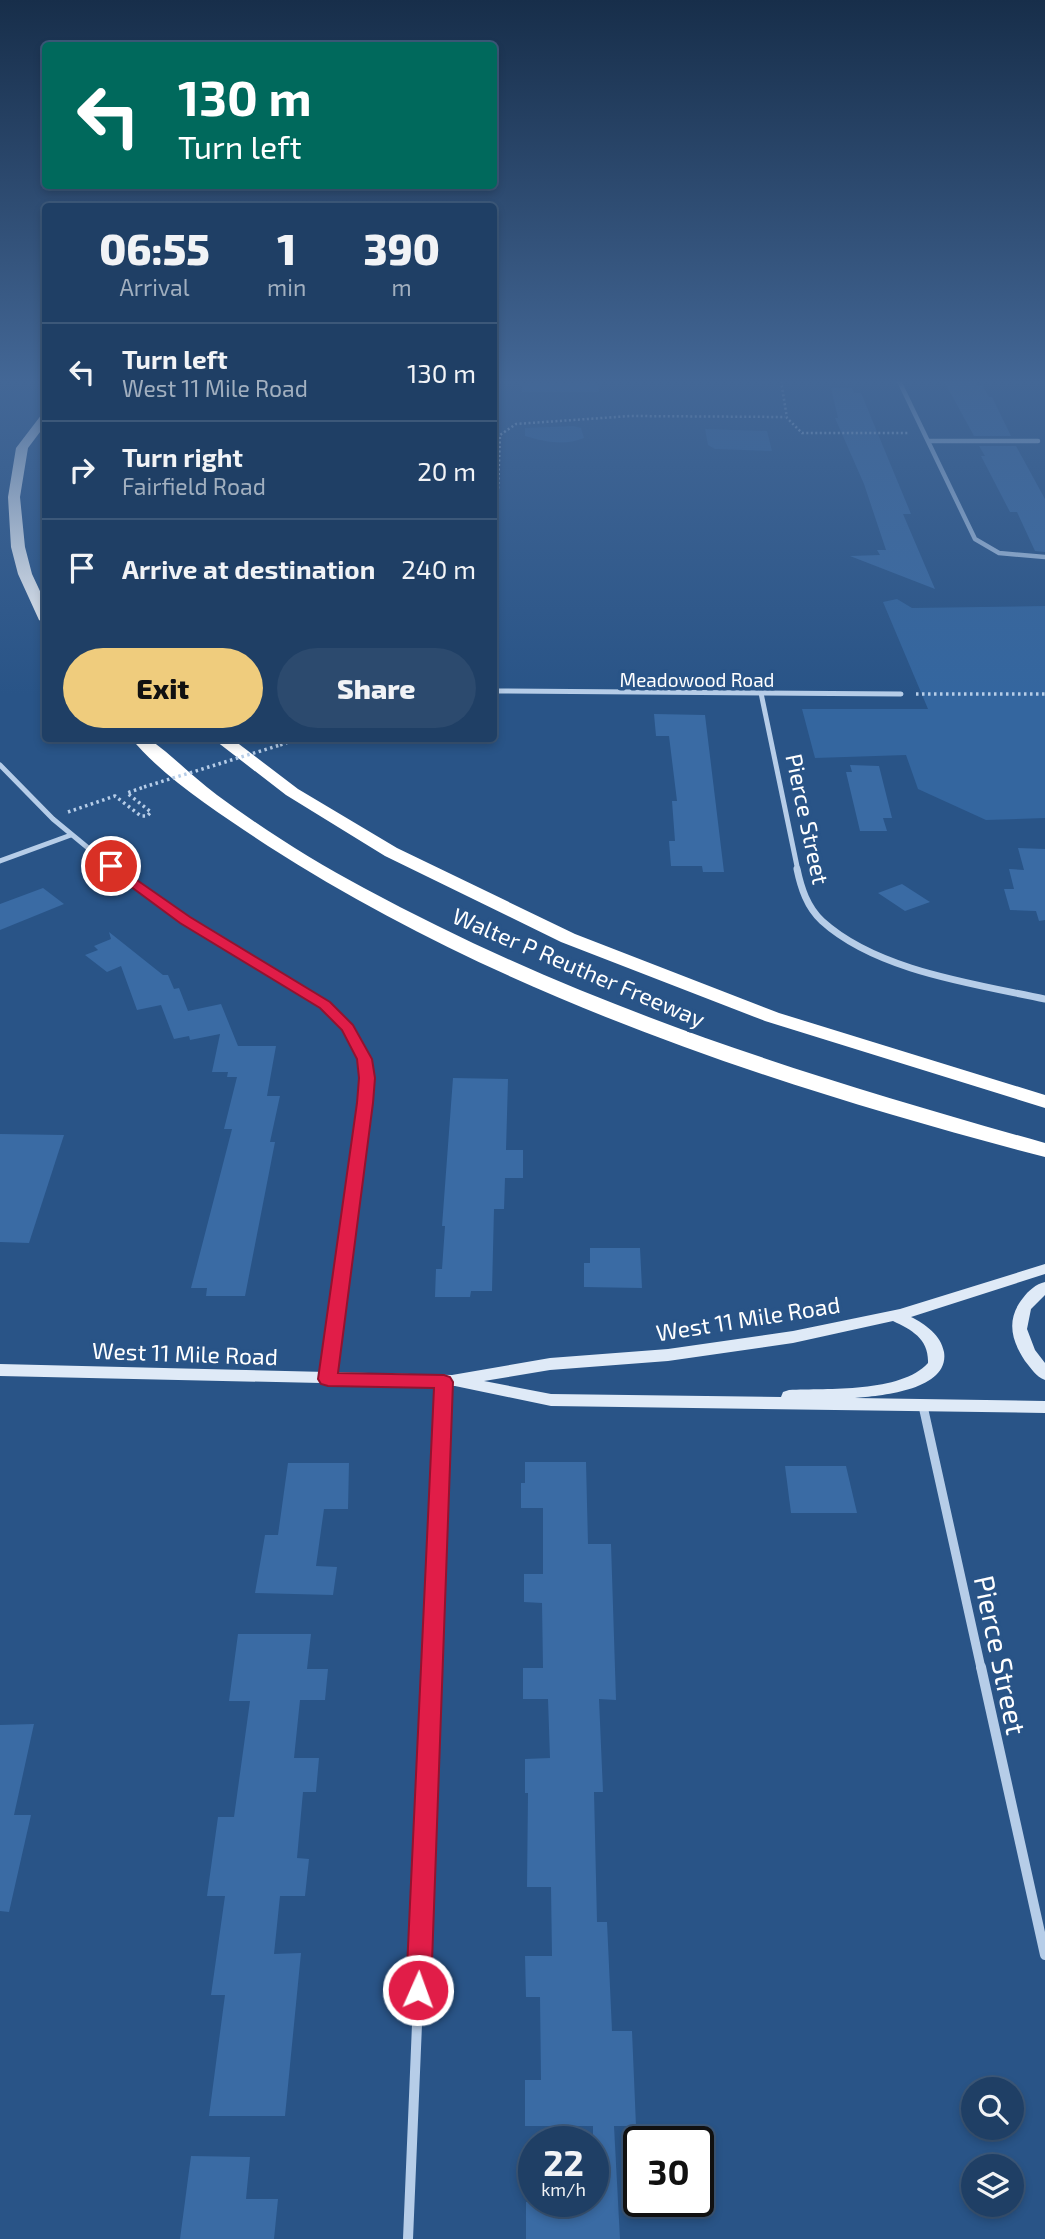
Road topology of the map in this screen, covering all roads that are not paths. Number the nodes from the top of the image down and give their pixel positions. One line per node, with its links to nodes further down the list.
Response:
1 (16, 485): 4 (highway)
2 (950, 485): 3 (street)
3 (1045, 557)
4 (42, 611)
5 (497, 691): 6 (street, Meadowood Road)
6 (761, 693): 7 (street, Meadowood Road); 13 (street, Pierce Street)
7 (901, 694)
8 (144, 742): 15 (highway, Walter P Reuther Freeway)
9 (225, 742): 14 (highway, Walter P Reuther Freeway)
10 (0, 765): 11 (street)
11 (71, 835): 12 (street); 21 (street)
12 (0, 861)
13 (1045, 999)
14 (1045, 1102)
15 (1045, 1150)
16 (1045, 1269): 18 (main road, West 11 Mile Road)
17 (1045, 1287): 20 (main road)
18 (894, 1315): 22 (main road, West 11 Mile Road); 23 (main road)
19 (0, 1370): 21 (main road, West 11 Mile Road)
20 (1045, 1374)
21 (328, 1379): 22 (main road, West 11 Mile Road)
22 (448, 1382): 23 (main road, West 11 Mile Road); 27 (street)
23 (696, 1403): 24 (main road, West 11 Mile Road)
24 (923, 1406): 25 (main road, West 11 Mile Road); 26 (street, Pierce Street)
25 (1045, 1407)
26 (1045, 1955)
27 (408, 2239)

